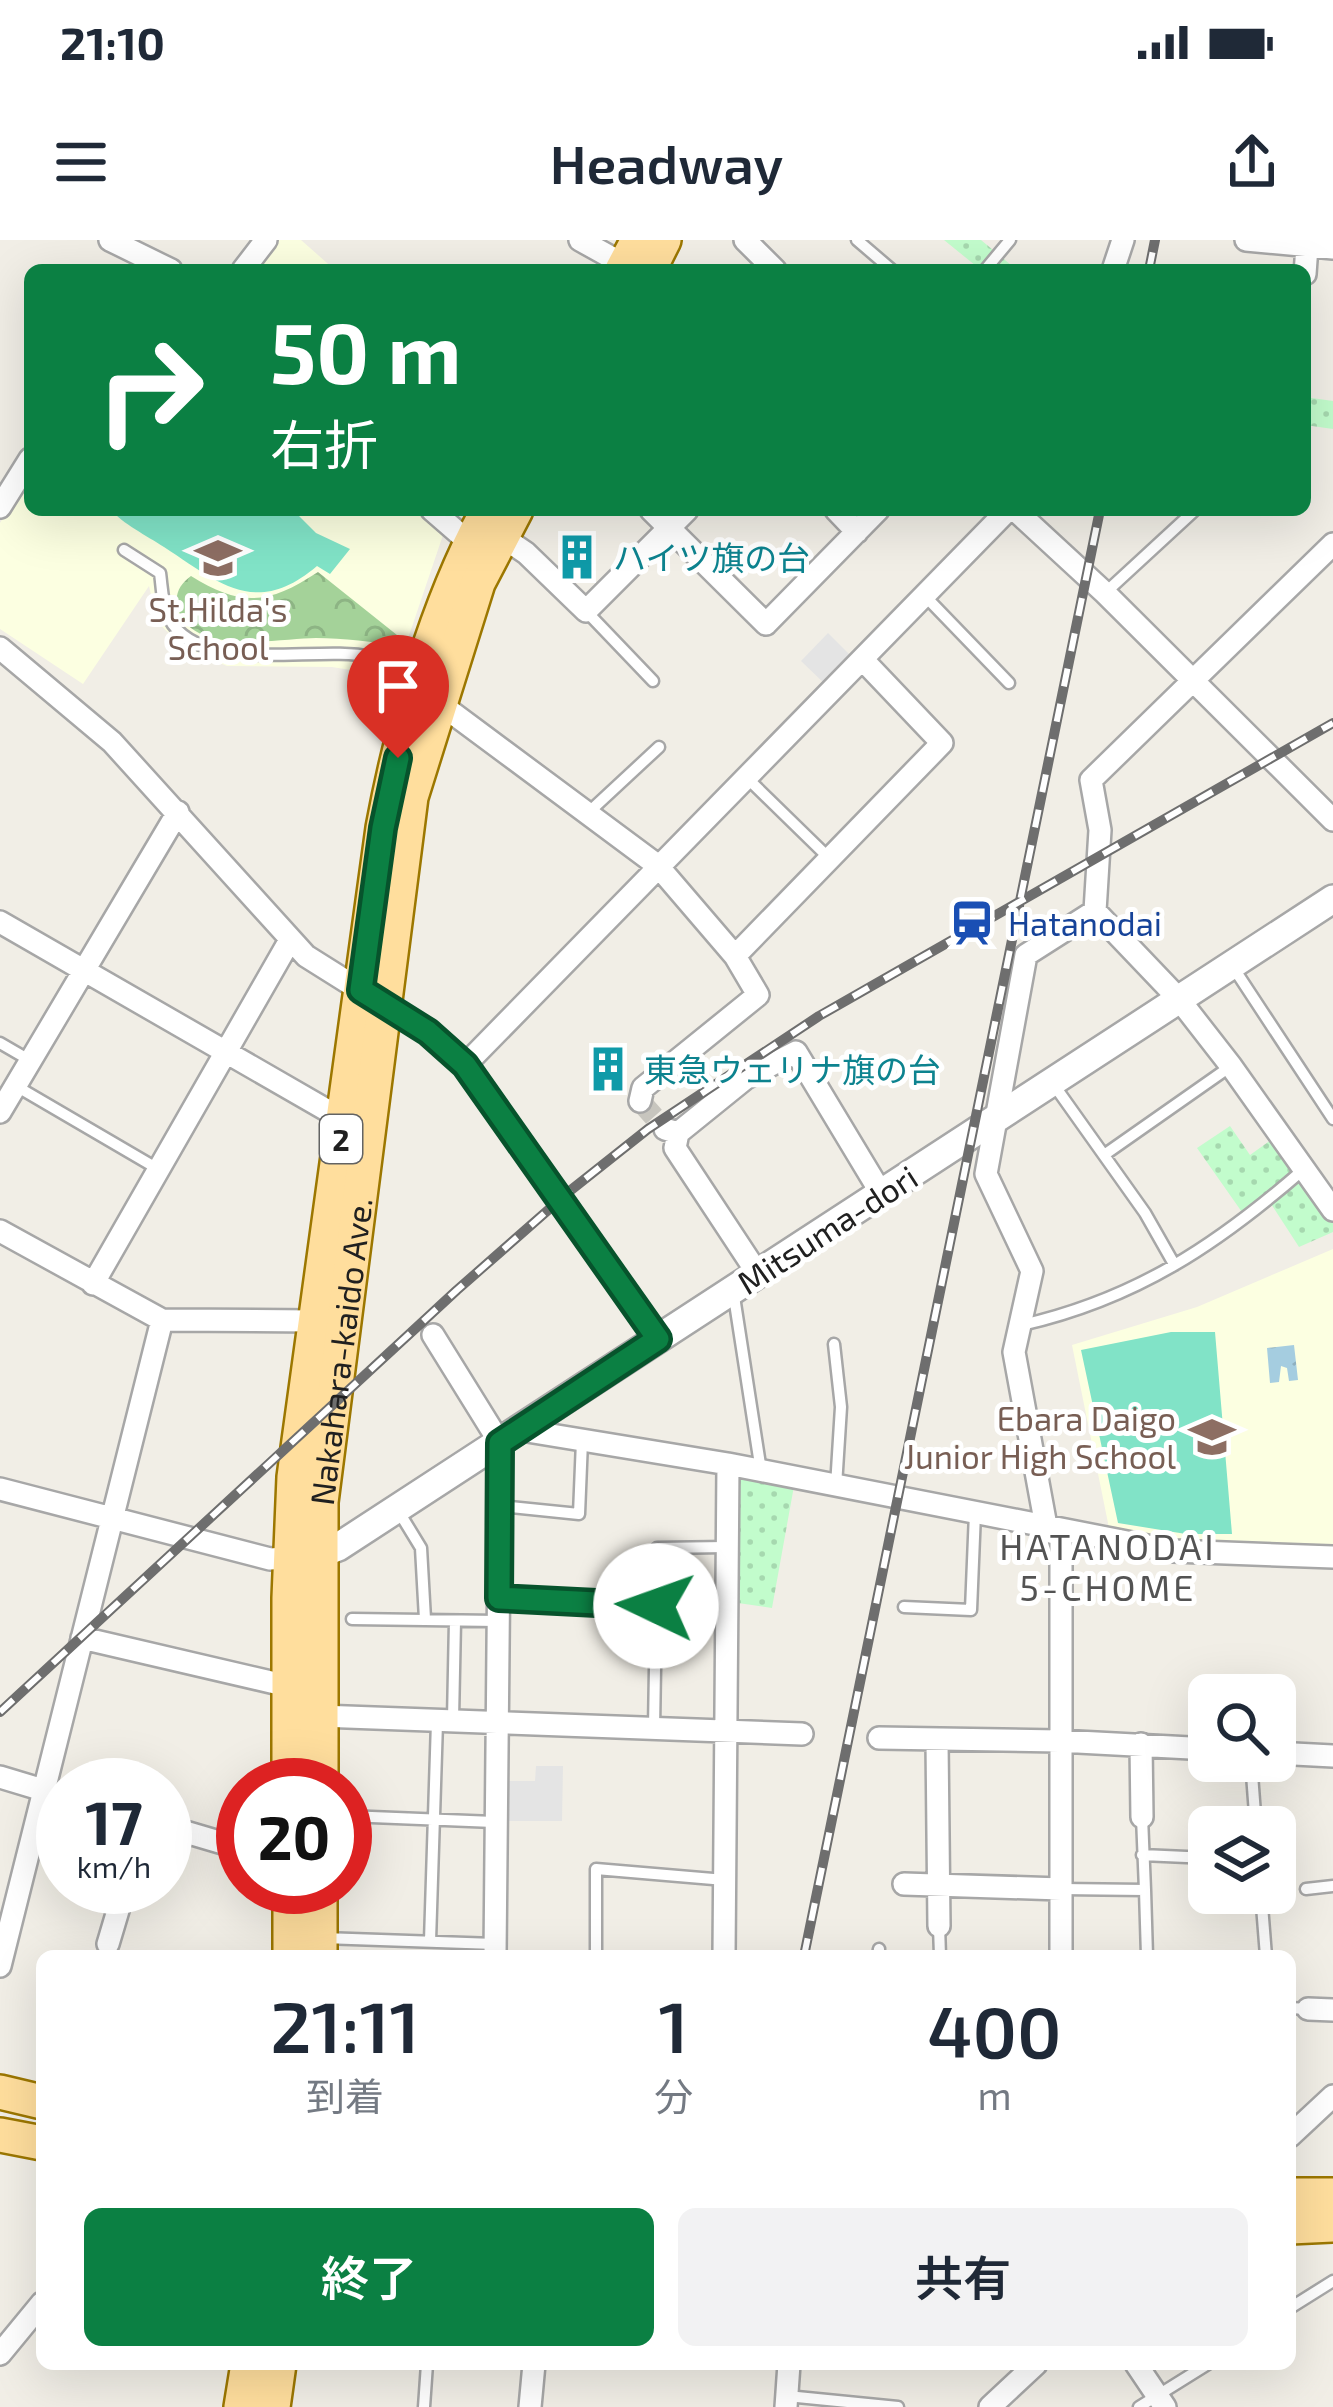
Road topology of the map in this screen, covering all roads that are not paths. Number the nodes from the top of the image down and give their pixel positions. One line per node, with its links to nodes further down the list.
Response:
1 (110, 240): 12 (street)
2 (266, 240): 13 (street)
3 (580, 240): 11 (street)
4 (664, 240): 11 (main road)
5 (745, 240): 14 (street)
6 (857, 240): 15 (lane)
7 (1010, 240): 16 (lane)
8 (1246, 240): 9 (street)
9 (1307, 246): 10 (street); 17 (street)
10 (1333, 248)
11 (633, 261)
12 (156, 264)
13 (248, 264)
14 (770, 264)
15 (885, 264)
16 (990, 264)
17 (1306, 264)
18 (24, 469): 19 (street)
19 (0, 507)
20 (457, 516): 28 (street)
21 (657, 516): 29 (street)
22 (681, 516): 29 (street)
23 (842, 516): 30 (street)
24 (872, 516): 30 (street)
25 (1006, 516): 34 (street)
26 (1019, 516): 33 (street)
27 (1188, 516): 33 (lane)
28 (494, 525): 35 (street); 41 (main road, Nakahara-kaido Ave. / 2)
29 (669, 528): 30 (street); 35 (street)
30 (857, 532)
31 (1333, 544): 39 (street)
32 (124, 550): 41 (lane)
33 (1105, 593): 39 (street)
34 (925, 596): 37 (street); 40 (lane)
35 (586, 611): 38 (lane)
36 (0, 648): 44 (street)
37 (863, 660): 43 (street); 47 (street)
38 (653, 681)
39 (1193, 682): 46 (street); 50 (street)
40 (1009, 683)
41 (431, 691): 45 (street); 57 (main road, Nakahara-kaido Ave. / 2)
42 (659, 747): 45 (lane)
43 (746, 777): 47 (lane); 48 (street)
44 (178, 812): 52 (street); 55 (street)
45 (589, 812): 48 (street)
46 (1333, 820)
47 (829, 858): 53 (street)
48 (657, 865): 53 (street); 61 (street)
49 (1333, 899): 54 (street, Mitsuma-dori)
50 (1095, 911): 56 (street); 67 (street)
51 (1, 924): 55 (street)
52 (290, 940): 57 (street); 59 (street)
53 (735, 956): 65 (street)
54 (1231, 964): 56 (street, Mitsuma-dori); 68 (lane)
55 (86, 972): 59 (street); 60 (street)
56 (1178, 998): 62 (street); 63 (street, Mitsuma-dori)
57 (372, 999): 61 (street); 69 (main road, Nakahara-kaido Ave. / 2); 99 (main road, Nakahara-kaido Ave. / 2)
58 (0, 1043): 60 (lane)
59 (225, 1053): 69 (street); 72 (street)
60 (31, 1061): 64 (street)
61 (465, 1065): 85 (street)
62 (1231, 1066): 70 (lane); 73 (street)
63 (1052, 1082): 67 (street, Mitsuma-dori); 70 (lane)
64 (16, 1086): 66 (street); 72 (lane)
65 (640, 1101)
66 (0, 1112)
67 (995, 1119): 74 (street, Mitsuma-dori); 83 (street)
68 (1333, 1119)
69 (344, 1120): 82 (main road, Nakahara-kaido Ave. / 2)
70 (1104, 1155): 77 (lane)
71 (1333, 1165): 73 (street)
72 (158, 1169): 79 (street)
73 (1307, 1174): 75 (street); 77 (lane)
74 (881, 1193): 78 (street, Mitsuma-dori); 78 (street)
75 (1333, 1210)
76 (0, 1231): 79 (street)
77 (1174, 1264): 83 (lane)
78 (758, 1274): 80 (street, Mitsuma-dori)
79 (93, 1284): 81 (street)
80 (734, 1291): 85 (street, Mitsuma-dori); 90 (lane)
81 (162, 1320): 82 (street); 96 (street)
82 (315, 1321): 99 (main road, Nakahara-kaido Ave. / 2)
83 (1019, 1325): 97 (street)
84 (433, 1335): 87 (street)
85 (658, 1339): 87 (street, Mitsuma-dori)
86 (834, 1344): 91 (lane)
87 (511, 1437): 88 (street); 93 (street); 94 (street, Mitsuma-dori)
88 (582, 1440): 89 (street); 93 (lane)
89 (728, 1464): 90 (street); 98 (street)
90 (761, 1471): 91 (street)
91 (836, 1486): 95 (street)
92 (0, 1489): 96 (street)
93 (501, 1506): 103 (street)
94 (398, 1509): 99 (street, Mitsuma-dori); 105 (lane)
95 (975, 1513): 97 (street); 102 (lane)
96 (112, 1518): 99 (street); 107 (street)
97 (1053, 1528): 100 (street); 117 (street)
98 (726, 1547): 101 (lane); 113 (street)
99 (304, 1557): 108 (main road, Nakahara-kaido Ave. / 2); 109 (main road, Nakahara-kaido Ave. / 2)
100 (1333, 1557)
101 (656, 1606): 103 (lane); 112 (lane)
102 (904, 1606)
103 (499, 1610): 106 (lane); 111 (street)
104 (352, 1618): 105 (lane)
105 (425, 1618): 106 (lane)
106 (455, 1621): 110 (lane)
107 (82, 1638): 108 (street); 122 (street)
108 (288, 1686): 123 (main road, Nakahara-kaido Ave. / 2)
109 (320, 1717): 110 (street); 124 (main road, Nakahara-kaido Ave. / 2)
110 (445, 1722): 111 (street); 129 (lane)
111 (495, 1725): 112 (street); 130 (street)
112 (654, 1731): 113 (street)
113 (725, 1734): 114 (street); 134 (street)
114 (802, 1734)
115 (879, 1738): 116 (street)
116 (937, 1741): 117 (street); 136 (street)
117 (1059, 1741): 118 (street); 139 (street)
118 (1141, 1744): 119 (street); 128 (street)
119 (1188, 1747)
120 (1296, 1755): 121 (street)
121 (1333, 1756)
122 (60, 1758)
123 (289, 1758)
124 (321, 1758)
125 (0, 1777): 126 (street)
126 (36, 1788)
127 (372, 1817): 129 (lane)
128 (1142, 1817): 132 (lane)
129 (434, 1819): 130 (lane); 146 (lane)
130 (494, 1822): 149 (street)
131 (36, 1848): 156 (street)
132 (1142, 1855): 133 (lane); 140 (lane)
133 (1188, 1857)
134 (725, 1880): 150 (lane); 151 (street)
135 (904, 1884): 136 (street)
136 (938, 1885): 139 (street); 145 (street)
137 (1333, 1886): 138 (lane)
138 (1306, 1888)
139 (1061, 1889): 140 (lane); 153 (street)
140 (1145, 1890): 154 (lane)
141 (117, 1914): 147 (street)
142 (299, 1914): 148 (main road)
143 (316, 1914): 148 (main road)
144 (1263, 1914): 155 (lane)
145 (939, 1925): 152 (lane)
146 (430, 1942): 148 (lane); 149 (lane)
147 (108, 1945)
148 (310, 1950)
149 (495, 1950)
150 (596, 1950)
151 (724, 1950)
152 (940, 1950)
153 (1061, 1950)
154 (1147, 1950)
155 (1266, 1950)
156 (0, 1966)
157 (1299, 2009): 158 (street)
158 (1333, 2010)
159 (0, 2069): 160 (main road)
160 (36, 2078)
161 (0, 2092): 163 (main road)
162 (1333, 2096): 166 (street)
163 (36, 2101)
164 (0, 2114): 165 (main road)
165 (36, 2123)
166 (1296, 2130)
167 (0, 2134): 168 (main road)
168 (36, 2143)
169 (1296, 2195): 170 (main road)
170 (1333, 2195)
171 (1333, 2225): 172 (main road)
172 (1296, 2227)
173 (1333, 2281): 174 (lane)
174 (1296, 2304)
175 (36, 2310): 176 (street)
176 (0, 2354)
177 (247, 2370): 187 (main road)
178 (279, 2370): 188 (main road)
179 (427, 2370): 189 (lane)
180 (533, 2370): 190 (street)
181 (789, 2370): 185 (street)
182 (1030, 2370): 192 (street)
183 (1139, 2370): 186 (street)
184 (1199, 2370): 186 (lane)
185 (786, 2401): 191 (lane)
186 (1153, 2402)
187 (242, 2407)
188 (273, 2407)
189 (424, 2407)
190 (530, 2407)
191 (898, 2407)
192 (990, 2407)

